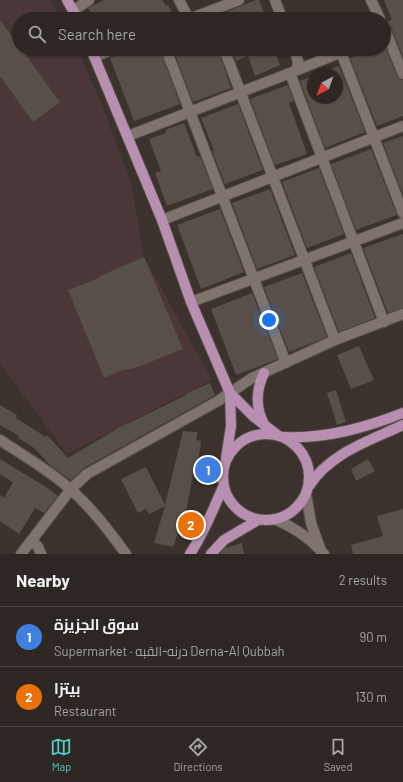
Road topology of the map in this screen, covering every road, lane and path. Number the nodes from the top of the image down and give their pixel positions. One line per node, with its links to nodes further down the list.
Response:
1 (68, 0): 7 (main road)
2 (89, 0): 8 (street)
3 (179, 0): 9 (street)
4 (239, 0): 10 (street)
5 (275, 0): 11 (street)
6 (371, 0): 12 (street)
7 (75, 12)
8 (78, 12)
9 (185, 12)
10 (217, 12)
11 (279, 12)
12 (377, 12)
13 (391, 45): 21 (street)
14 (93, 56): 25 (main road)
15 (169, 56): 23 (street)
16 (227, 56): 22 (street)
17 (296, 56): 20 (street)
18 (333, 56): 20 (street)
19 (347, 56): 26 (street)
20 (293, 72): 22 (street); 27 (street)
21 (403, 74)
22 (241, 92): 23 (street); 28 (street)
23 (190, 112): 25 (street); 29 (street)
24 (403, 126): 26 (street)
25 (128, 136): 31 (main road)
26 (374, 137): 27 (street); 30 (street)
27 (322, 157): 28 (street); 33 (street)
28 (273, 177): 29 (street); 34 (street)
29 (222, 196): 31 (street); 35 (street)
30 (403, 213)
31 (162, 220): 36 (main road)
32 (403, 223): 33 (street)
33 (354, 242): 34 (street); 38 (street)
34 (304, 260): 35 (street); 39 (street)
35 (254, 279): 36 (street); 40 (street)
36 (191, 302): 42 (main road)
37 (403, 314): 38 (street)
38 (384, 322): 39 (street)
39 (335, 340): 40 (street)
40 (286, 363): 41 (street)
41 (264, 373): 42 (street); 45 (main road)
42 (230, 393): 45 (main road); 48 (main road); 50 (street)
43 (403, 413): 46 (main road)
44 (403, 425): 51 (main road)
45 (265, 426): 46 (main road)
46 (281, 436): 48 (main road); 51 (main road)
47 (0, 440): 50 (street)
48 (226, 458): 49 (main road)
49 (223, 486): 53 (main road); 59 (main road)
50 (71, 489): 54 (street); 58 (street)
51 (307, 491): 52 (main road); 55 (street)
52 (274, 519): 53 (main road); 55 (street)
53 (258, 520): 60 (main road)
54 (32, 540): 56 (street); 57 (street)
55 (323, 552)
56 (22, 554)
57 (41, 554)
58 (126, 554)
59 (190, 554)
60 (211, 554)

